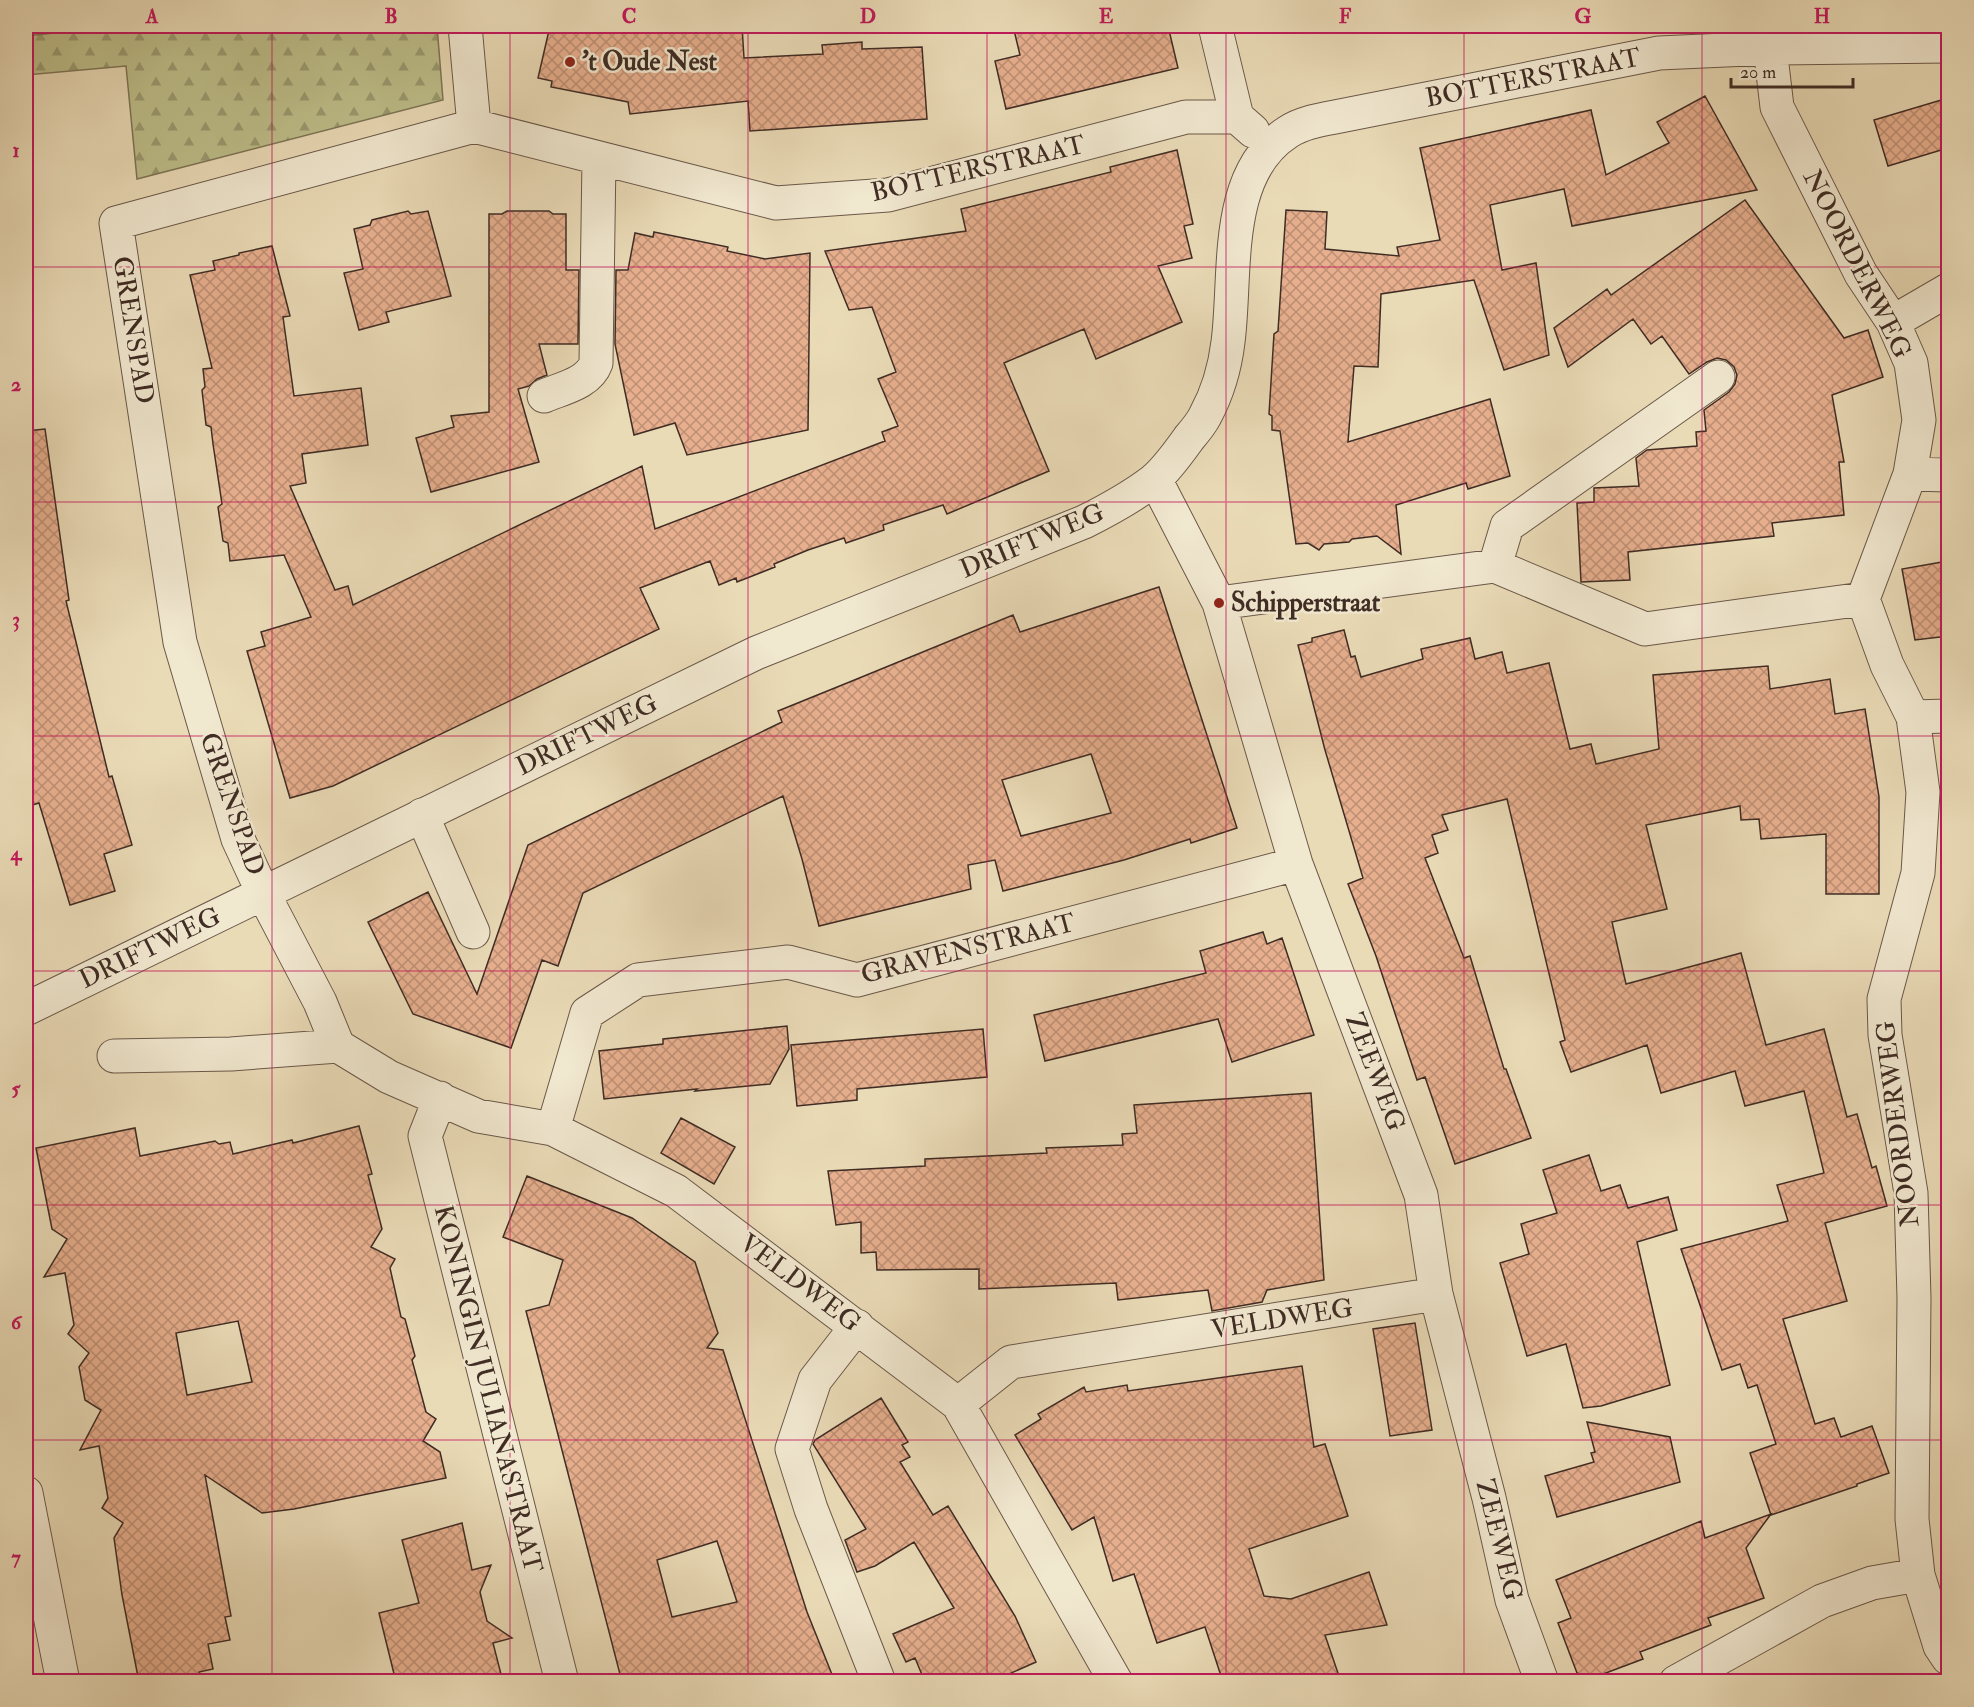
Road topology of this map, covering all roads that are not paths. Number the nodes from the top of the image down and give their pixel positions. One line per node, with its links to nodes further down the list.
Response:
1 (465, 26): 7 (street)
2 (1215, 26): 6 (street)
3 (1725, 37): 5 (street, BOTTERSTRAAT); 8 (street, BOTTERSTRAAT)
4 (1948, 46): 5 (street, BOTTERSTRAAT)
5 (1770, 48): 11 (street, NOORDERWEG)
6 (1237, 117): 8 (street); 9 (street, BOTTERSTRAAT)
7 (474, 126): 9 (street, BOTTERSTRAAT); 24 (street, GRENSPAD)
8 (1270, 147): 16 (street, BOTTERSTRAAT)
9 (599, 158): 13 (street)
10 (1948, 290): 11 (street)
11 (1893, 322): 14 (street, NOORDERWEG)
12 (1718, 377): 17 (street)
13 (544, 396)
14 (1910, 474): 15 (street); 18 (street, NOORDERWEG)
15 (1948, 475)
16 (1155, 478): 19 (street, ZEEWEG); 22 (street, DRIFTWEG)
17 (1495, 566): 18 (street); 19 (street)
18 (1863, 599): 21 (street, NOORDERWEG)
19 (1219, 603): 23 (street, ZEEWEG)
20 (1948, 716): 21 (street)
21 (1913, 717): 35 (street, NOORDERWEG)
22 (422, 815): 24 (street, DRIFTWEG); 25 (street)
23 (1296, 864): 30 (street, GRAVENSTRAAT); 31 (street, ZEEWEG)
24 (263, 892): 26 (street, DRIFTWEG); 27 (street)
25 (473, 932)
26 (26, 1009)
27 (338, 1046): 28 (street); 29 (street, VELDWEG)
28 (114, 1056)
29 (440, 1098): 30 (street, VELDWEG); 38 (street, KONINGIN JULIANASTRAAT)
30 (553, 1129): 32 (street, VELDWEG)
31 (1436, 1294): 33 (street, VELDWEG); 41 (street, ZEEWEG)
32 (857, 1326): 33 (street, VELDWEG); 39 (street)
33 (958, 1404): 40 (street)
34 (26, 1493): 37 (street)
35 (1918, 1575): 36 (street, NOORDERWEG); 42 (street)
36 (1948, 1658)
37 (63, 1682)
38 (562, 1682)
39 (879, 1682)
40 (1116, 1682)
41 (1542, 1682)
42 (1676, 1682)

